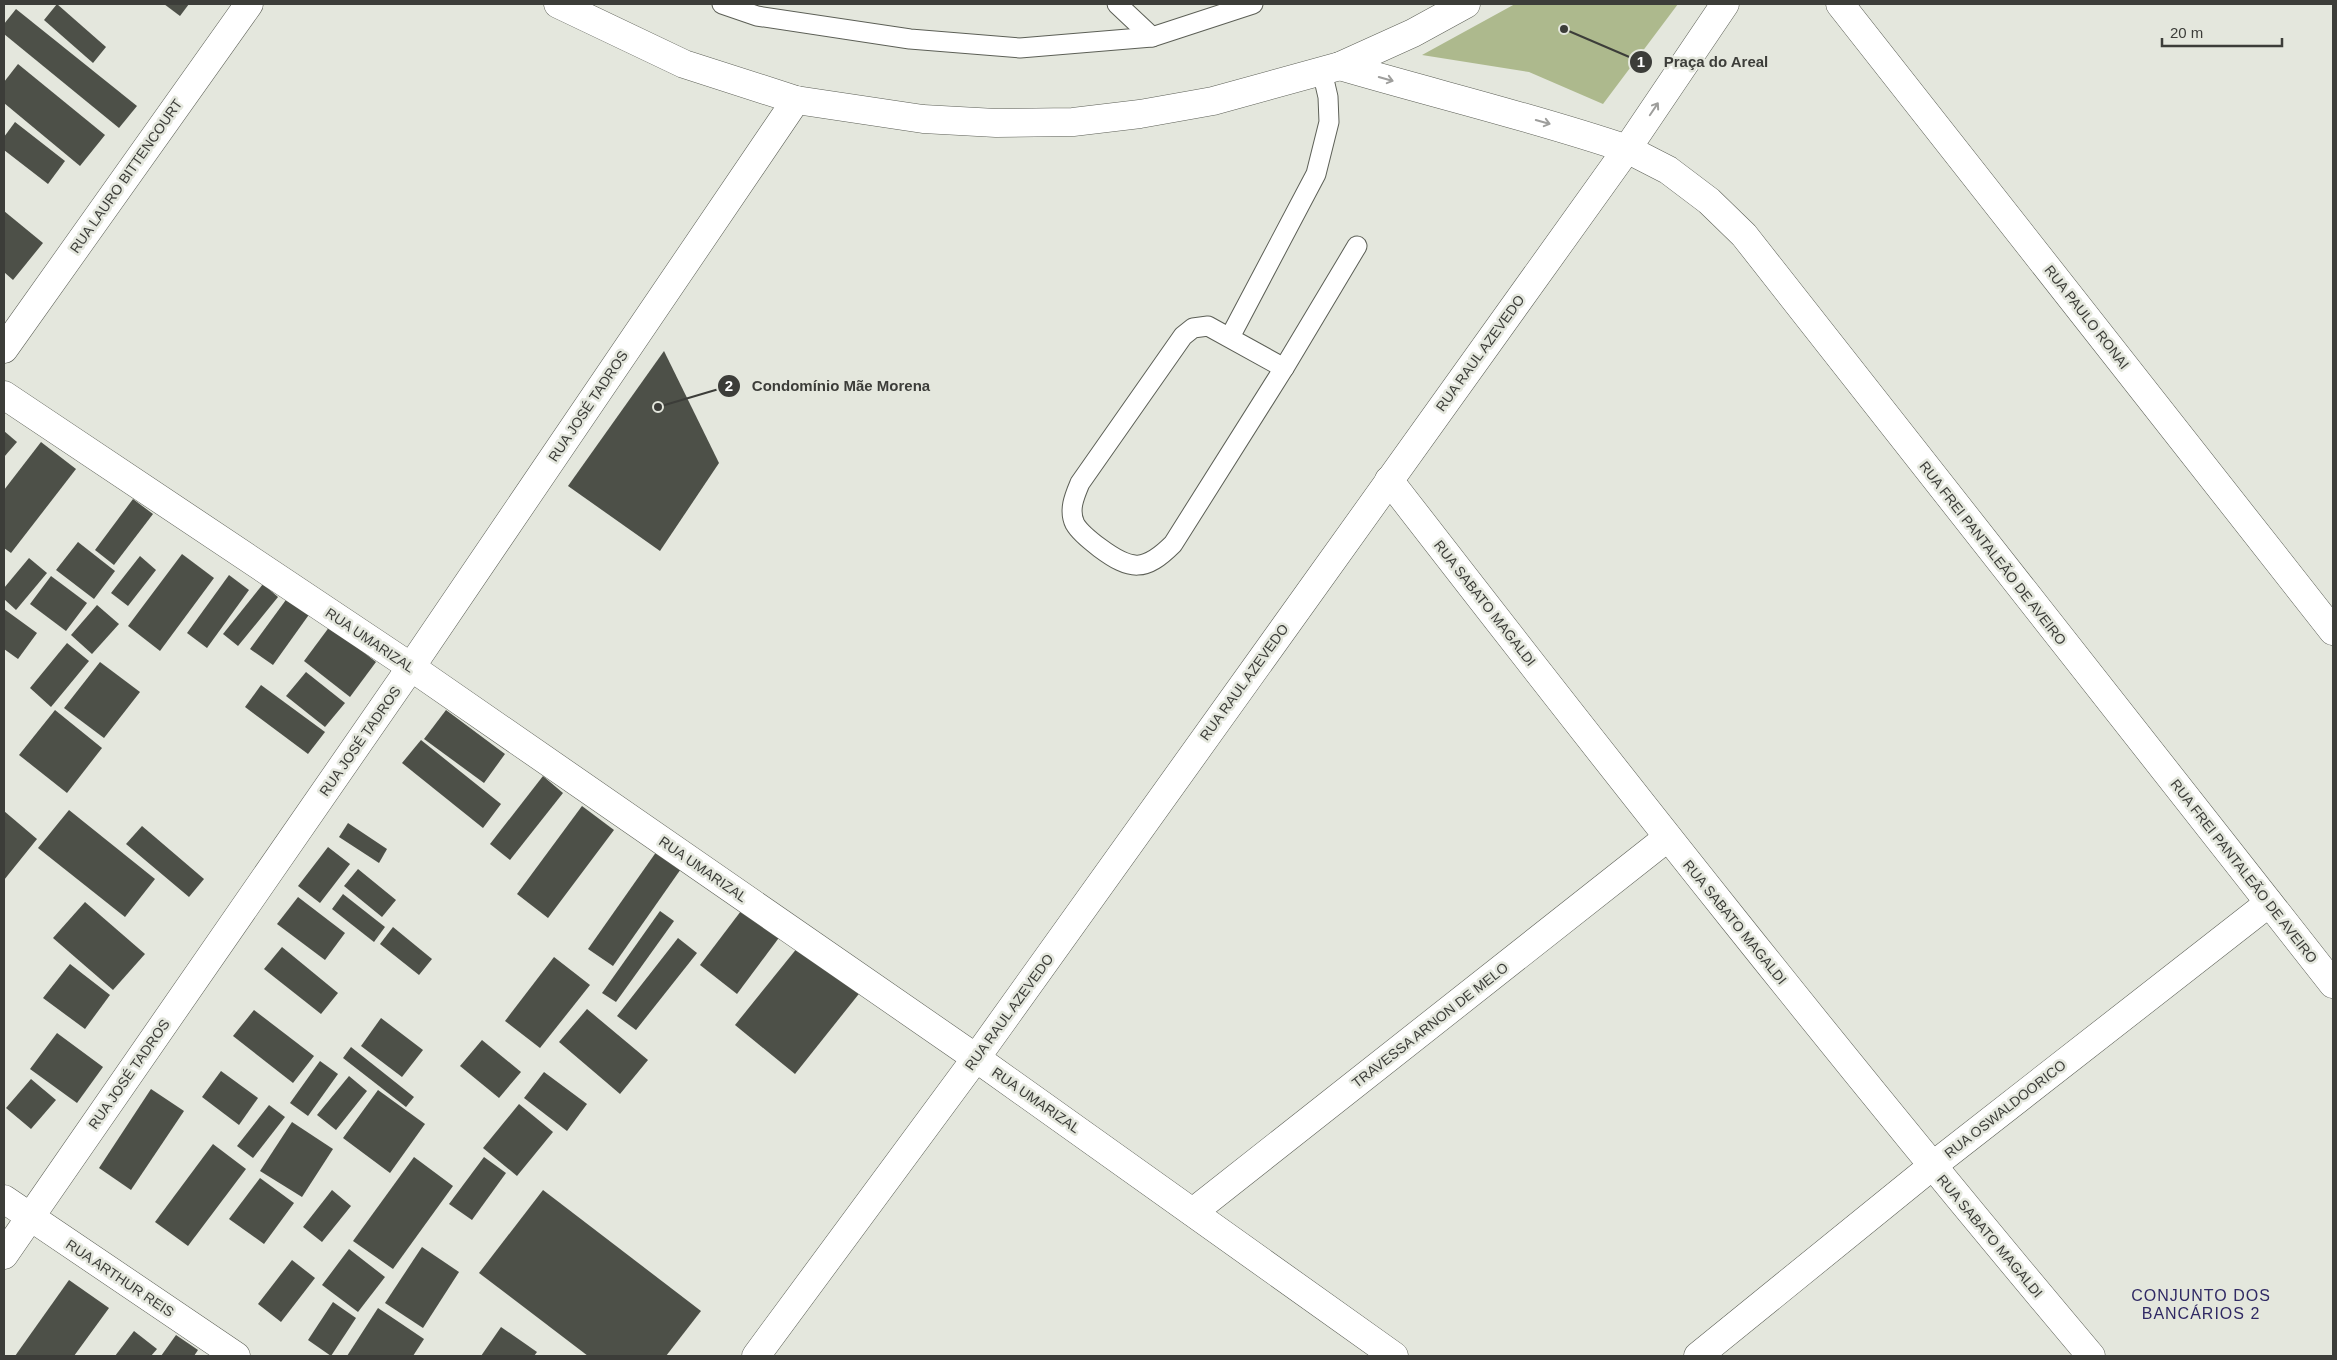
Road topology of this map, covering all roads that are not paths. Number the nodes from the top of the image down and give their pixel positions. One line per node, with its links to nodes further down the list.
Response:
1 (250, 4): 16 (street, RUA LAURO BITTENCOURT)
2 (558, 4): 12 (street)
3 (722, 4): 9 (lane)
4 (1117, 4): 10 (lane)
5 (1253, 4): 10 (lane)
6 (1466, 4): 11 (street)
7 (1725, 4): 13 (street, RUA RAUL AZEVEDO, one-way to 7)
8 (1840, 4): 20 (street, RUA PAULO RONAI)
9 (763, 10): 10 (lane)
10 (1152, 37)
11 (1331, 68): 12 (street); 13 (street, RUA FREI PANTALEÃO DE AVEIRO, one-way to 13); 15 (lane)
12 (796, 100): 21 (street, RUA JOSÉ TADROS)
13 (1627, 149): 19 (street, RUA RAUL AZEVEDO); 23 (street, RUA FREI PANTALEÃO DE AVEIRO)
14 (1358, 246): 17 (lane)
15 (1230, 337): 17 (lane); 17 (lane)
16 (4, 349)
17 (1284, 368)
18 (4, 395): 21 (street, RUA UMARIZAL)
19 (1389, 480): 22 (street, RUA SABATO MAGALDI); 25 (street, RUA RAUL AZEVEDO)
20 (2333, 631)
21 (411, 667): 25 (street, RUA UMARIZAL); 29 (street, RUA JOSÉ TADROS)
22 (1666, 838): 26 (street, RUA SABATO MAGALDI); 28 (street, TRAVESSA ARNON DE MELO)
23 (2269, 903): 24 (street, RUA FREI PANTALEÃO DE AVEIRO); 26 (street, RUA OSWALDOORICO)
24 (2333, 984)
25 (976, 1058): 28 (street, RUA UMARIZAL); 32 (street, RUA RAUL AZEVEDO)
26 (1931, 1166): 34 (street, RUA OSWALDOORICO); 35 (street, RUA SABATO MAGALDI)
27 (4, 1199): 29 (street, RUA ARTHUR REIS)
28 (1193, 1212): 33 (street, RUA UMARIZAL)
29 (30, 1217): 30 (street, RUA JOSÉ TADROS); 31 (street, RUA ARTHUR REIS)
30 (4, 1255)
31 (236, 1356)
32 (756, 1356)
33 (1394, 1356)
34 (1698, 1356)
35 (2091, 1356)

